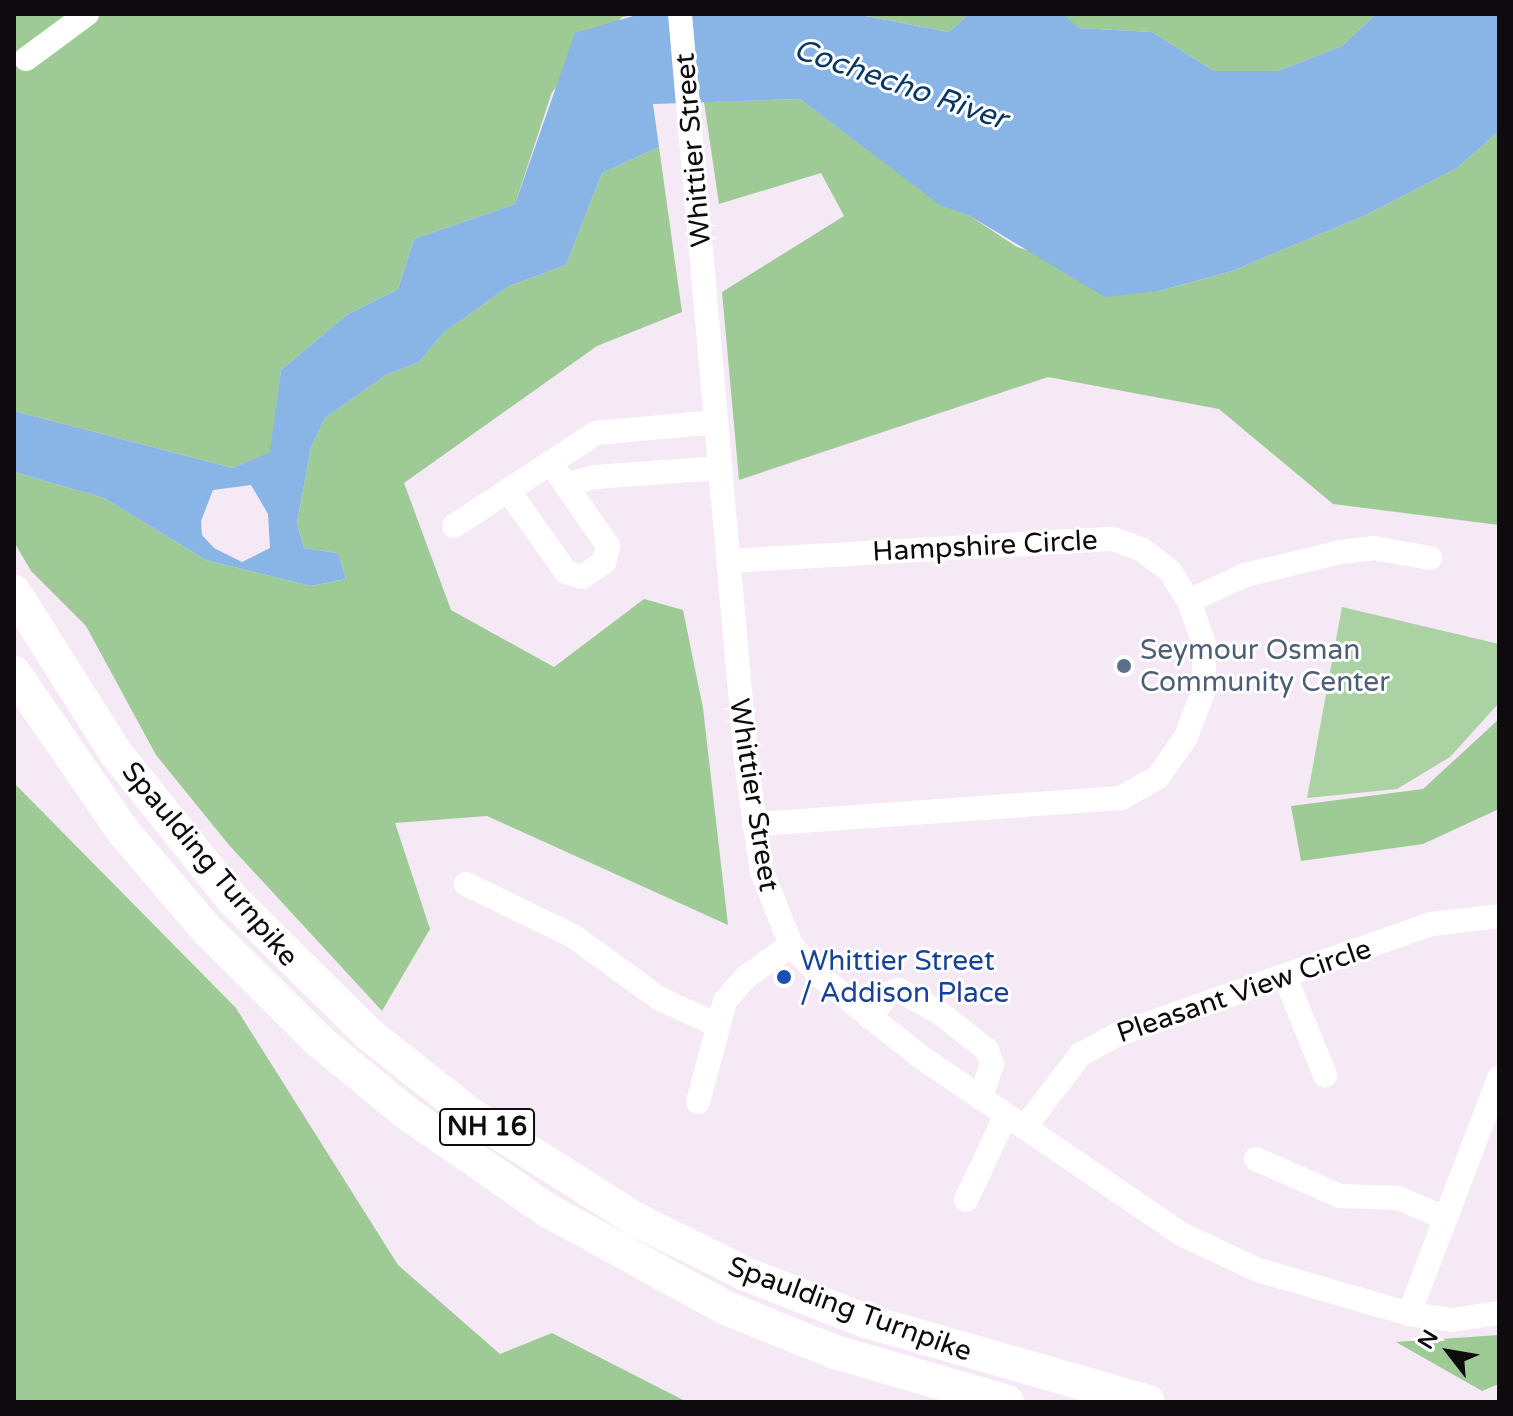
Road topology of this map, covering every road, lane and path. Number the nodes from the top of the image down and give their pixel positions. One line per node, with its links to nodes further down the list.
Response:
1 (87, 14): 3 (street)
2 (680, 14): 4 (street, Whittier Street)
3 (26, 59)
4 (717, 422): 5 (street); 6 (street, Whittier Street)
5 (550, 462): 7 (street); 8 (street)
6 (721, 468): 7 (street); 11 (street, Whittier Street)
7 (565, 485): 8 (street)
8 (508, 490): 9 (street)
9 (454, 526)
10 (1430, 558): 13 (street)
11 (728, 561): 13 (street, Hampshire Circle); 15 (street, Whittier Street)
12 (14, 592): 33 (highway, Spaulding Turnpike / NH 16)
13 (1189, 601): 15 (street, Hampshire Circle)
14 (14, 673): 32 (highway, Spaulding Turnpike / NH 16)
15 (754, 824): 18 (street, Whittier Street)
16 (466, 884): 21 (street)
17 (1499, 916): 19 (street, Pleasant View Circle)
18 (791, 945): 20 (street, Whittier Street); 21 (street)
19 (1286, 979): 22 (street); 26 (street, Pleasant View Circle)
20 (869, 1017): 24 (street, Whittier Street); 24 (street)
21 (715, 1024): 25 (street)
22 (1325, 1075)
23 (1499, 1078): 29 (street)
24 (980, 1098): 26 (street, Whittier Street)
25 (698, 1102)
26 (1016, 1121): 28 (street, Pleasant View Circle); 31 (street, Whittier Street)
27 (1256, 1159): 29 (street)
28 (966, 1200)
29 (1443, 1217): 31 (street)
30 (1499, 1313): 31 (street, Whittier Street)
31 (1409, 1314)
32 (1007, 1402)
33 (1148, 1402)

